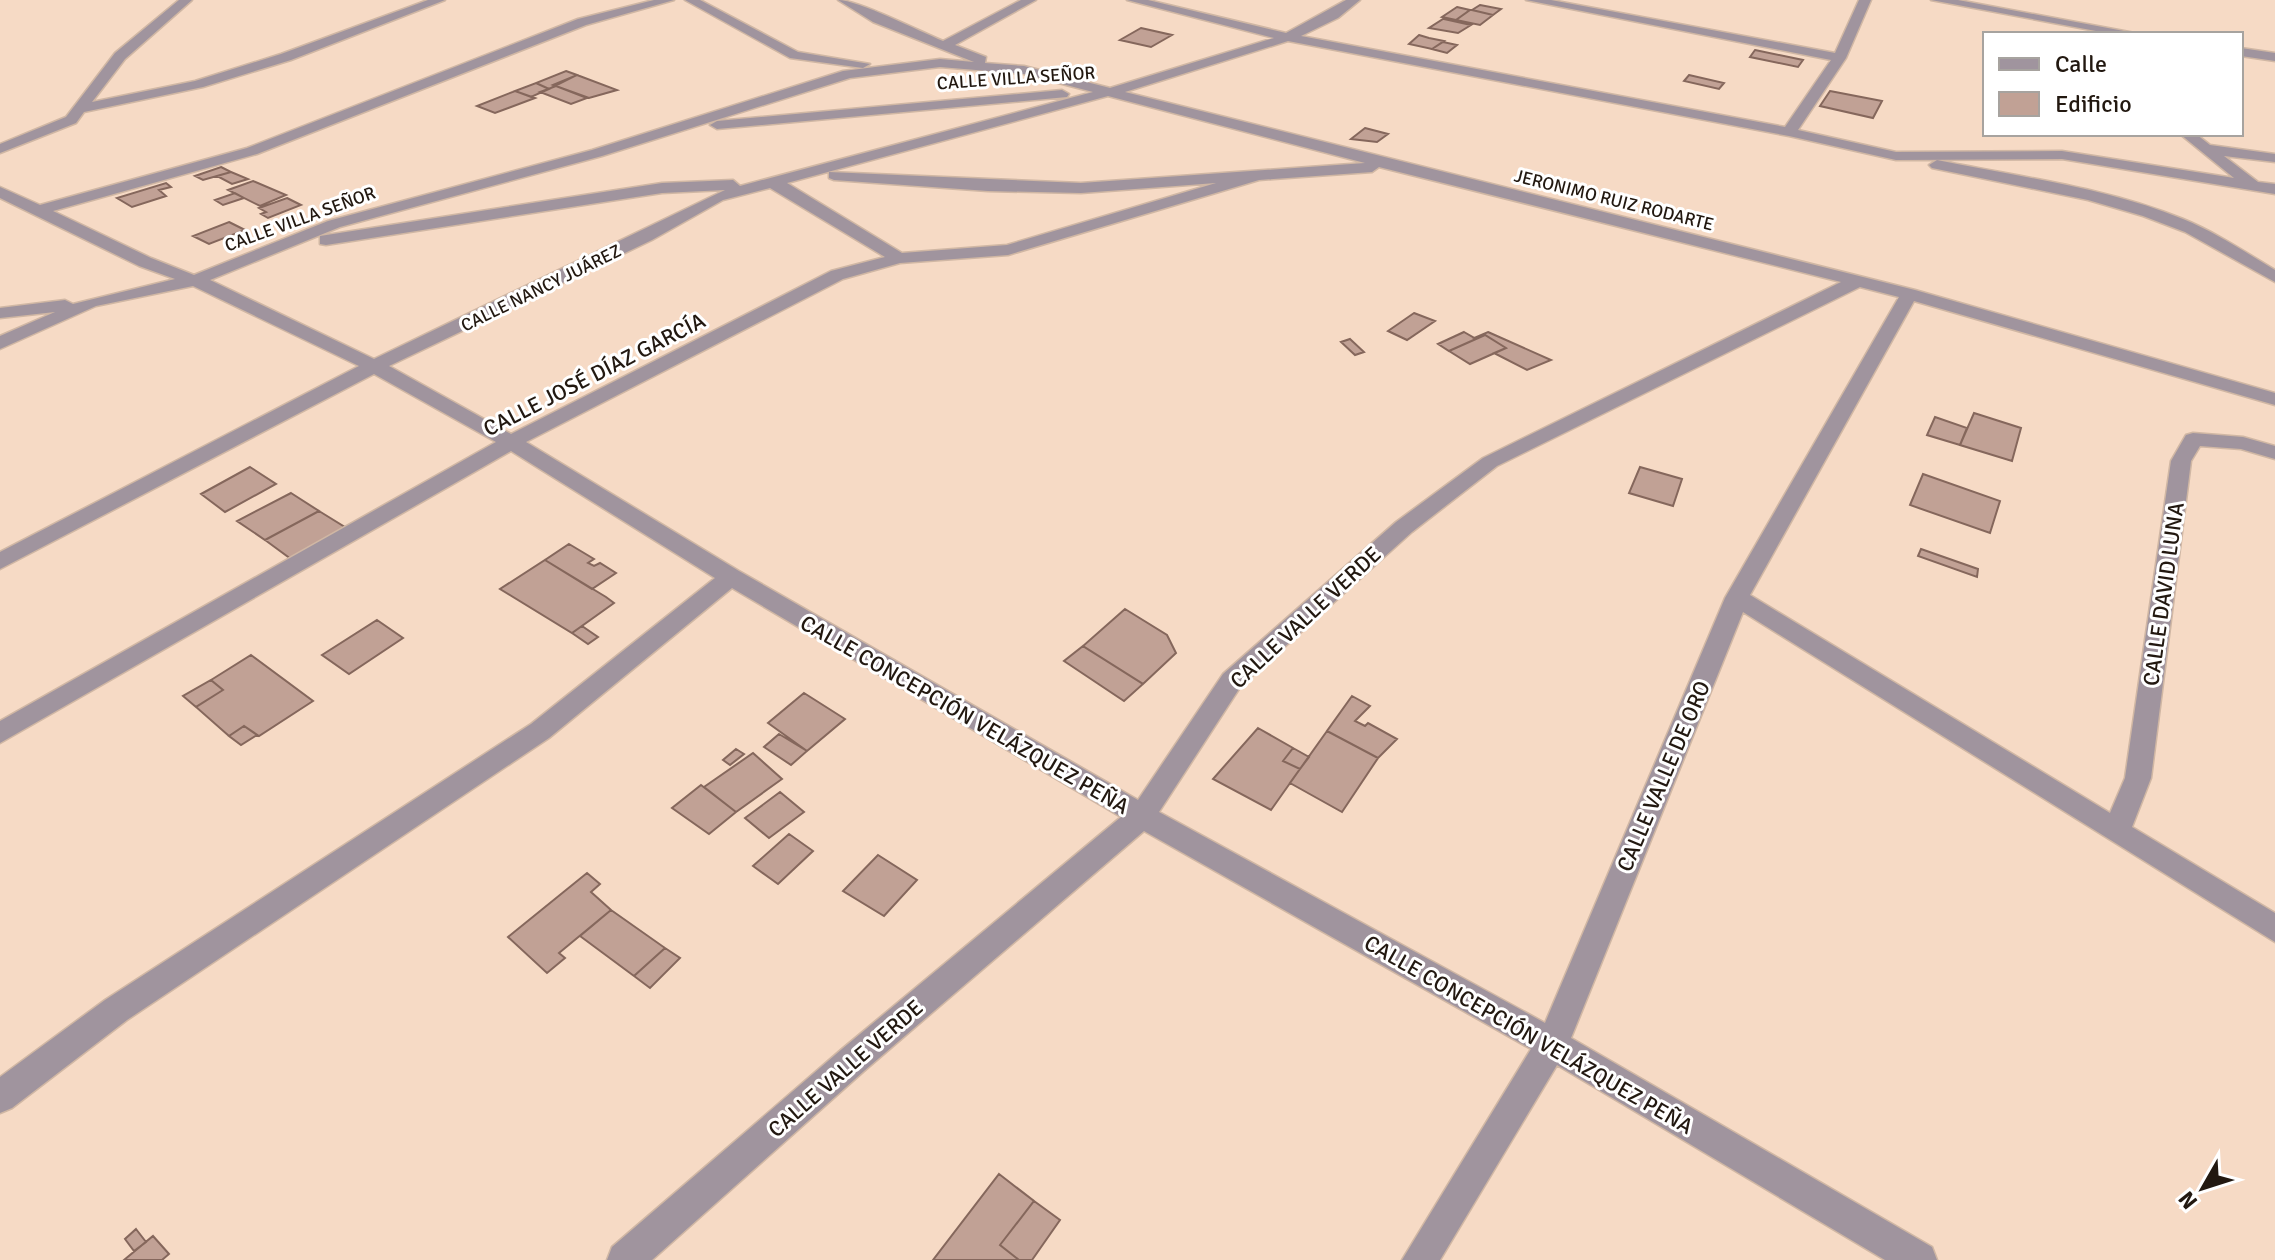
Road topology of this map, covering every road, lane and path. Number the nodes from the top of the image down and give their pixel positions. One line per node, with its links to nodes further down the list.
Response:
1 (186, 0): 25 (street)
2 (439, 0): 25 (street)
3 (668, 0): 41 (street)
4 (691, 0): 23 (street)
5 (844, 0): 17 (street)
6 (1030, 0): 17 (street)
7 (1133, 0): 16 (street)
8 (1354, 0): 16 (street, CALLE VILLA SEÑOR)
9 (1532, 0): 20 (street)
10 (1865, 0): 20 (street)
11 (1937, 0): 13 (street)
12 (2023, 0): 13 (street)
13 (2045, 19): 14 (street); 15 (street)
14 (2060, 32)
15 (2122, 32)
16 (1286, 37): 24 (street, CALLE VILLA SEÑOR); 27 (street)
17 (945, 45): 22 (street)
18 (2243, 52): 19 (street)
19 (2275, 57)
20 (1839, 58): 27 (street)
21 (940, 63): 22 (street, JERONIMO RUIZ RODARTE); 23 (street, CALLE VILLA SEÑOR)
22 (990, 64): 24 (street, JERONIMO RUIZ RODARTE)
23 (889, 67): 26 (street, CALLE VILLA SEÑOR)
24 (1110, 92): 26 (street, CALLE VILLA SEÑOR); 33 (street, JERONIMO RUIZ RODARTE); 34 (street, CALLE NANCY JUÁREZ)
25 (83, 108): 29 (street)
26 (664, 131): 42 (street, CALLE VILLA SEÑOR)
27 (1789, 132): 31 (street)
28 (2190, 136): 30 (street)
29 (0, 149)
30 (2206, 149): 32 (street); 37 (street)
31 (1896, 156): 37 (street); 44 (street)
32 (2275, 158)
33 (1390, 165): 35 (street); 46 (street, JERONIMO RUIZ RODARTE)
34 (815, 173): 35 (street); 36 (street, CALLE NANCY JUÁREZ)
35 (1255, 176): 43 (street, CALLE JOSÉ DÍAZ GARCÍA)
36 (776, 183): 42 (street); 43 (street); 51 (street, CALLE NANCY JUÁREZ)
37 (2255, 186): 38 (street); 40 (street)
38 (2275, 189)
39 (0, 192): 41 (street, CALLE CONCEPCIÓN VELÁZQUEZ PEÑA)
40 (2275, 201)
41 (37, 211): 45 (street, CALLE CONCEPCIÓN VELÁZQUEZ PEÑA)
42 (269, 249): 45 (street, CALLE VILLA SEÑOR)
43 (899, 258): 53 (street, CALLE JOSÉ DÍAZ GARCÍA)
44 (2275, 277)
45 (196, 280): 48 (street, CALLE VILLA SEÑOR); 51 (street, CALLE CONCEPCIÓN VELÁZQUEZ PEÑA)
46 (1858, 281): 47 (street, JERONIMO RUIZ RODARTE); 59 (street, CALLE VALLE VERDE)
47 (1909, 294): 52 (street, JERONIMO RUIZ RODARTE); 57 (street, CALLE VALLE DE ORO)
48 (91, 302): 49 (street); 50 (street, CALLE VILLA SEÑOR)
49 (0, 313)
50 (0, 343)
51 (374, 366): 53 (street, CALLE CONCEPCIÓN VELÁZQUEZ PEÑA); 55 (street, CALLE NANCY JUÁREZ)
52 (2275, 399)
53 (511, 442): 56 (street, CALLE CONCEPCIÓN VELÁZQUEZ PEÑA); 58 (street, CALLE JOSÉ DÍAZ GARCÍA)
54 (2275, 453): 60 (street, CALLE DAVID LUNA)
55 (0, 561)
56 (731, 577): 59 (street, CALLE CONCEPCIÓN VELÁZQUEZ PEÑA); 63 (street)
57 (1737, 598): 60 (street); 62 (street, CALLE VALLE DE ORO)
58 (0, 733)
59 (1142, 816): 62 (street, CALLE CONCEPCIÓN VELÁZQUEZ PEÑA); 64 (street, CALLE VALLE VERDE)
60 (2116, 831): 61 (street)
61 (2275, 929)
62 (1552, 1044): 65 (street, CALLE VALLE DE ORO); 66 (street, CALLE CONCEPCIÓN VELÁZQUEZ PEÑA)
63 (0, 1097)
64 (625, 1260)
65 (1420, 1260)
66 (1919, 1260)

